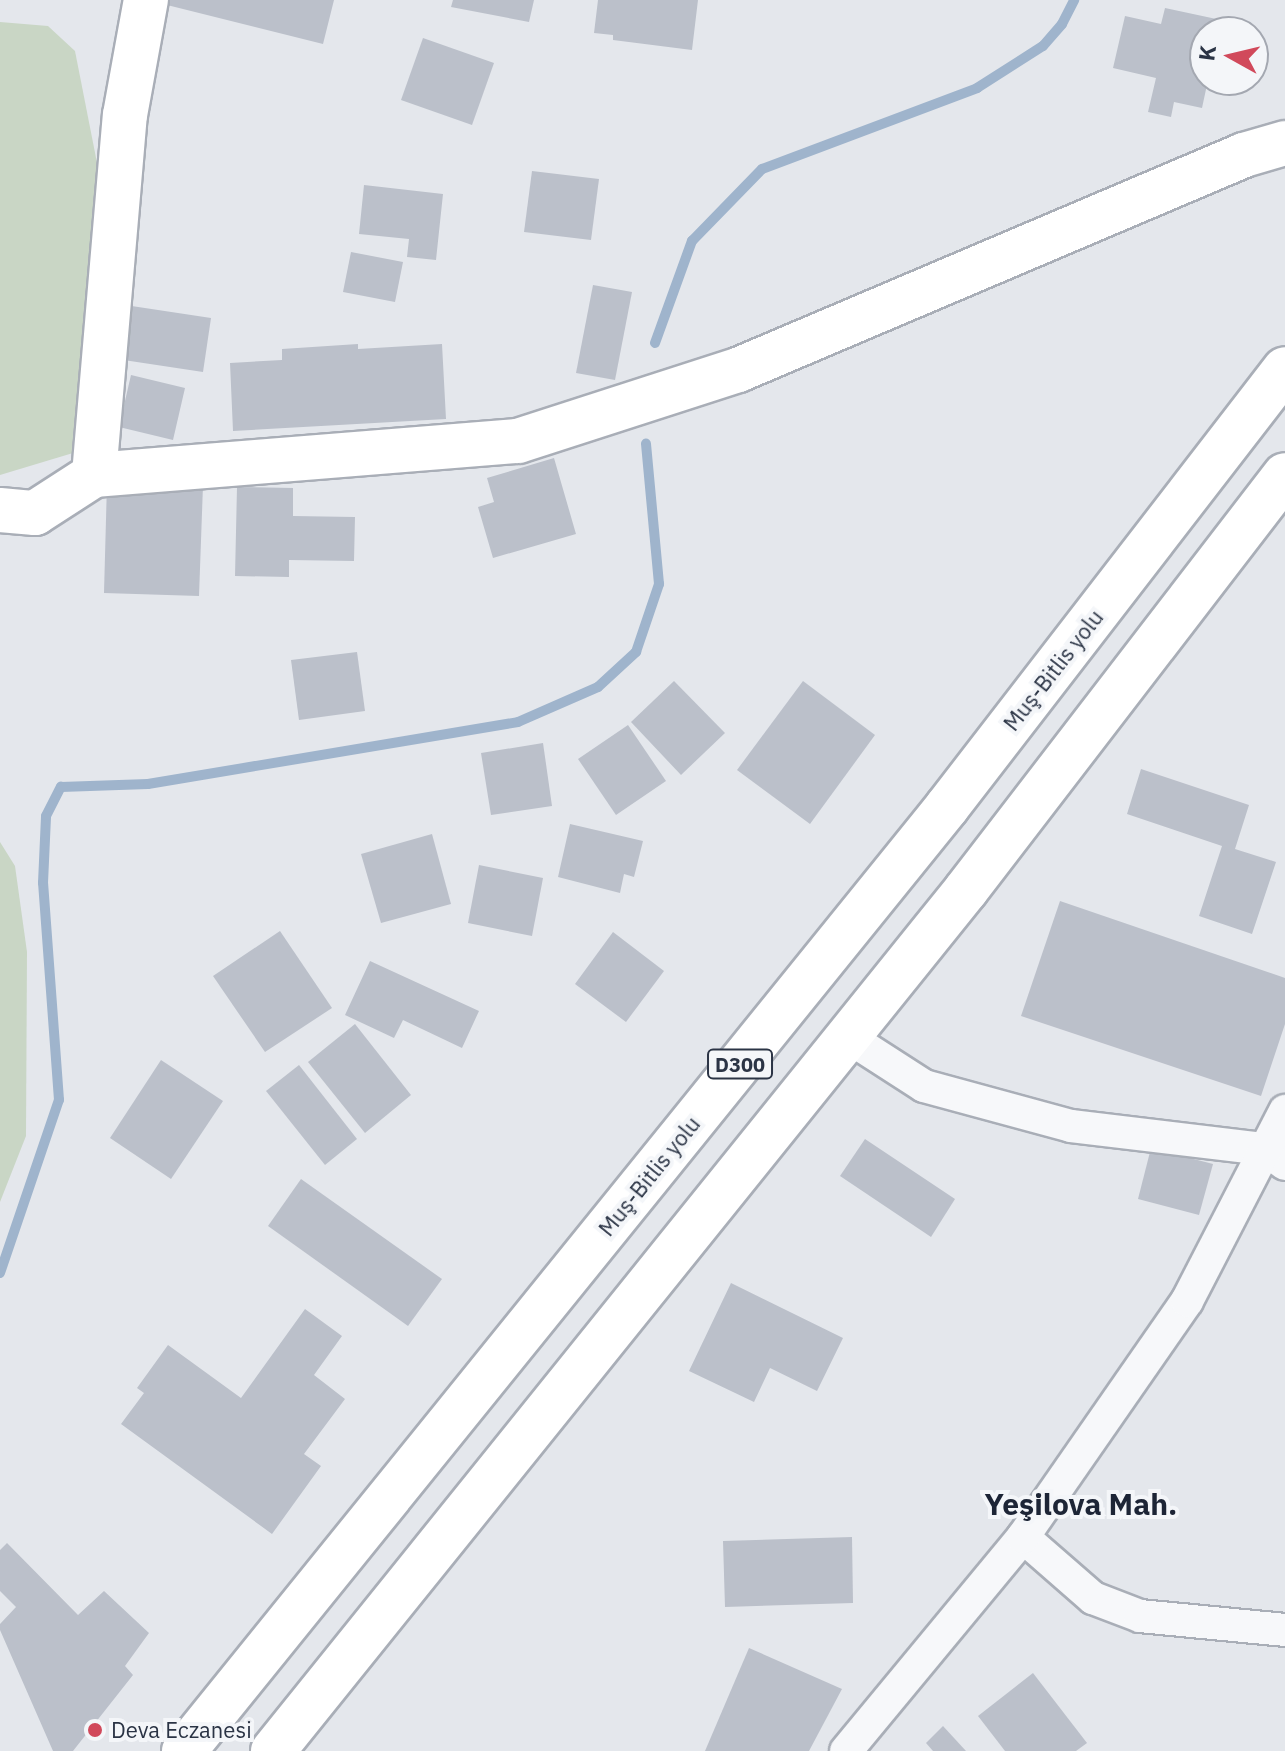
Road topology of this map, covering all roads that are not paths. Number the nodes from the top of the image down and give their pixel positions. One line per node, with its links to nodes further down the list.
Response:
1 (146, 0): 4 (main road)
2 (1285, 143): 4 (main road)
3 (1285, 369): 12 (main road, Muş-Bitlis yolu / D300)
4 (94, 475): 6 (main road)
5 (1285, 475): 7 (main road, D300)
6 (0, 510)
7 (848, 1037): 9 (street); 13 (main road, D300)
8 (1285, 1111): 9 (street)
9 (1275, 1156): 10 (street)
10 (1023, 1537): 11 (street); 14 (street)
11 (1285, 1630)
12 (184, 1751)
13 (273, 1751)
14 (846, 1751)

